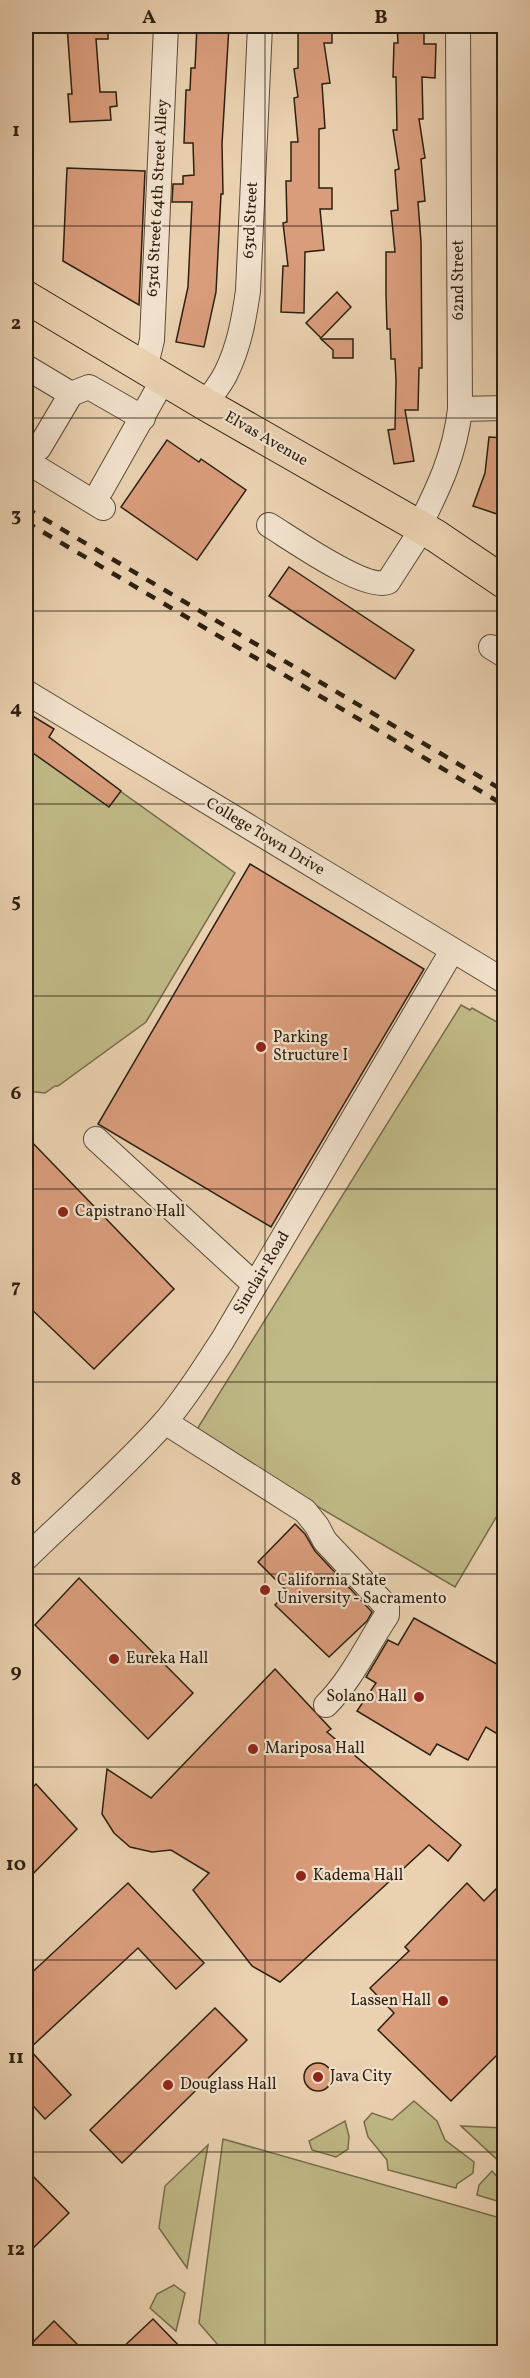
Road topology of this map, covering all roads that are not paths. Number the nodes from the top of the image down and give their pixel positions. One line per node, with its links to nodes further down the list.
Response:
1 (166, 26): 6 (street, 63rd Street 64th Street Alley)
2 (260, 26): 8 (street, 63rd Street)
3 (458, 26): 10 (street, 62nd Street)
4 (26, 297): 6 (main road, Elvas Avenue)
5 (26, 367): 7 (street)
6 (154, 374): 8 (main road, Elvas Avenue); 11 (street, 63rd Street 64th Street Alley)
7 (71, 394): 11 (street); 12 (street)
8 (205, 404): 14 (main road, Elvas Avenue)
9 (504, 408): 10 (street)
10 (460, 409): 14 (street, 62nd Street)
11 (142, 418): 12 (street, 63rd Street 64th Street Alley)
12 (32, 454)
13 (269, 525): 14 (street, 62nd Street)
14 (421, 528): 15 (main road, Elvas Avenue)
15 (504, 582)
16 (26, 692): 17 (street, College Town Drive)
17 (452, 951): 18 (street, College Town Drive); 20 (street, Sinclair Road)
18 (504, 981)
19 (96, 1139): 20 (street)
20 (255, 1285): 21 (street, Sinclair Road)
21 (165, 1422): 22 (street, Sinclair Road); 23 (street)
22 (26, 1558)
23 (326, 1705)

